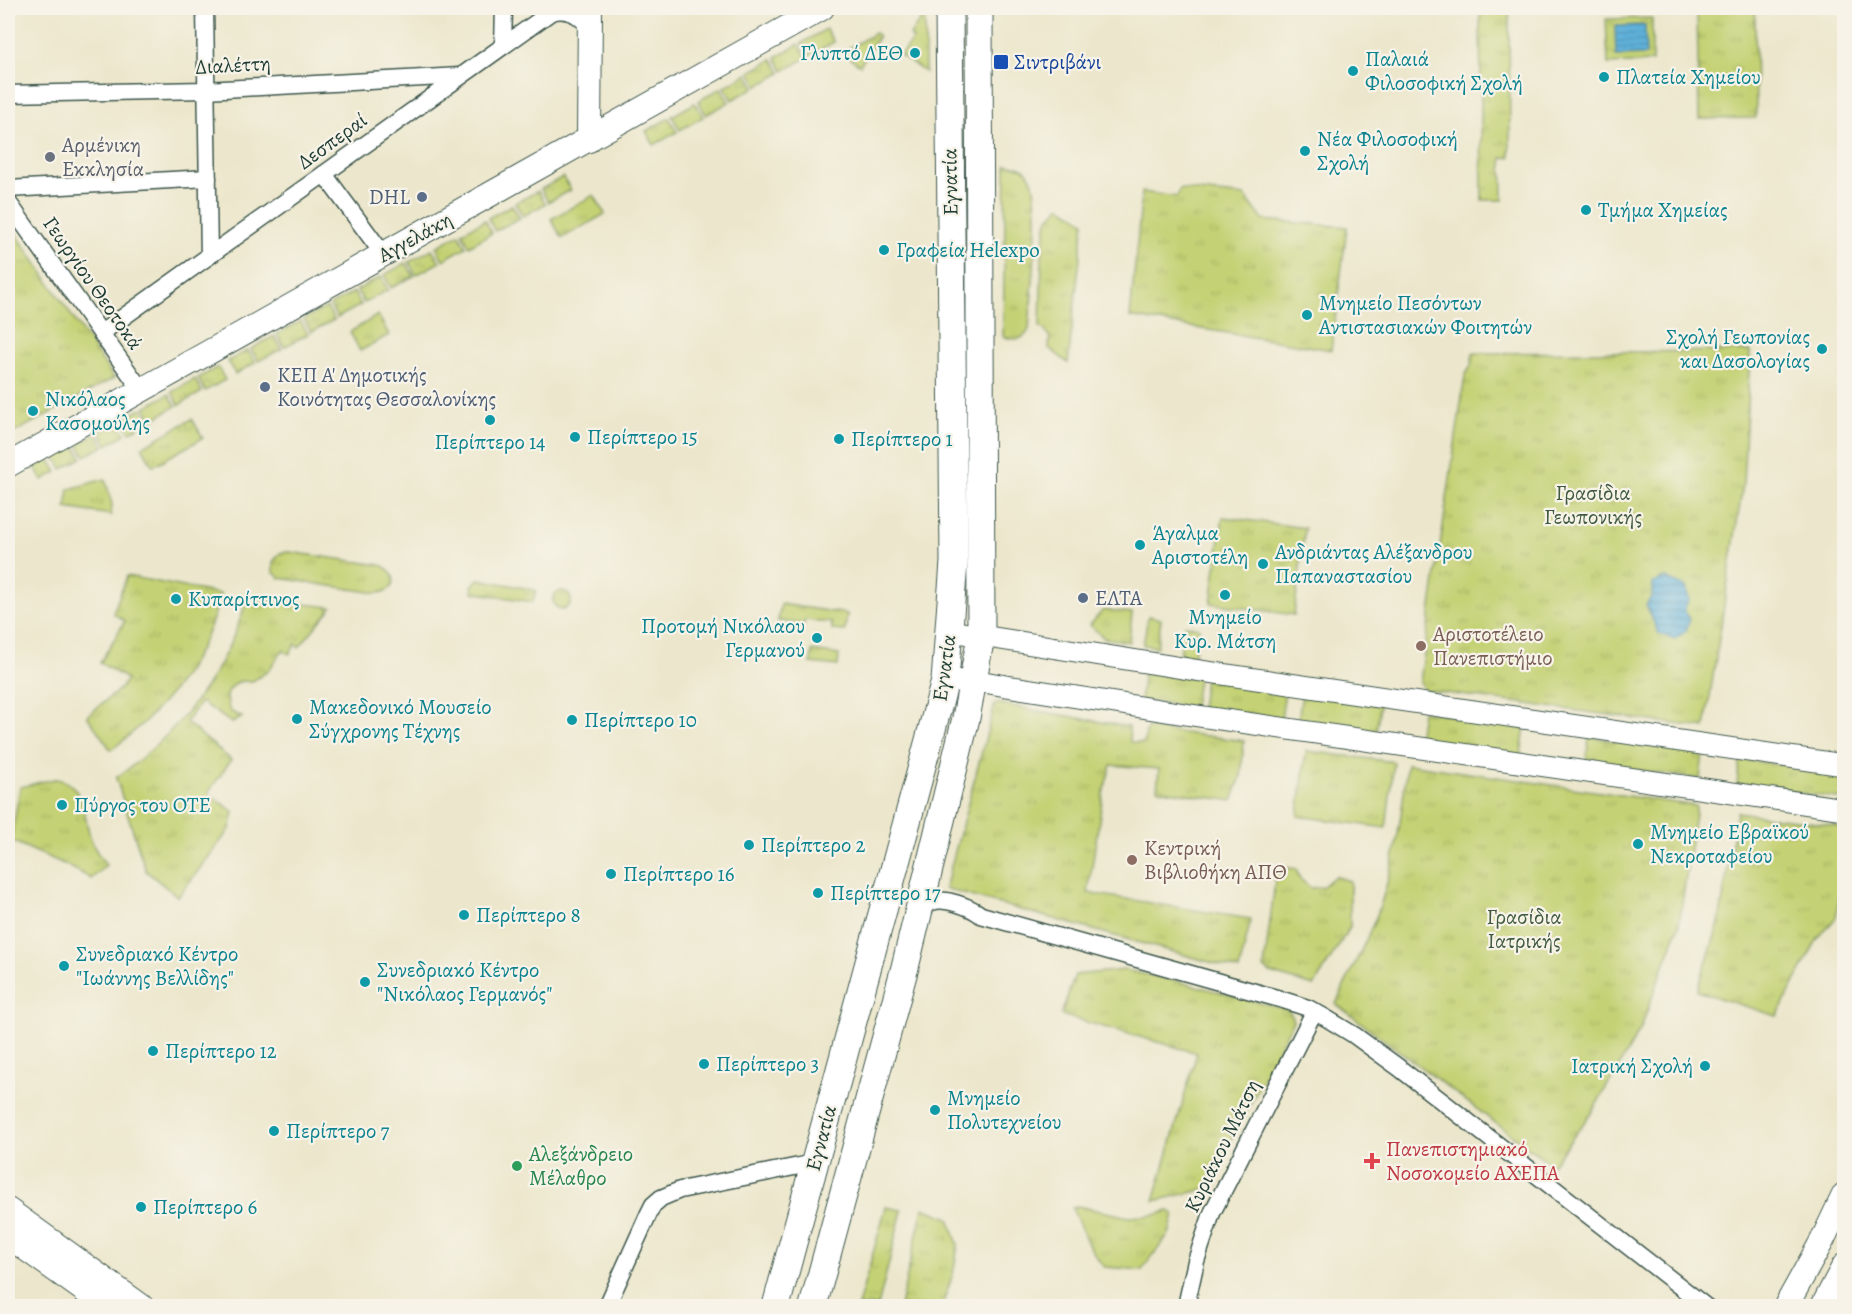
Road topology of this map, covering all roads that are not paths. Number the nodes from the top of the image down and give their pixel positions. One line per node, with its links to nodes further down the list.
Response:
1 (205, 8): 9 (street)
2 (504, 8): 7 (street)
3 (822, 8): 11 (main road, Αγγελάκη)
4 (979, 8): 22 (main road, Εγνατία)
5 (946, 13): 21 (main road, Εγνατία)
6 (590, 18): 7 (street, Δεσπεραί); 11 (main road)
7 (503, 46): 8 (street, Δεσπεραί)
8 (461, 76): 9 (street, Διαλέττη); 12 (street, Δεσπεραί)
9 (206, 90): 10 (street, Διαλέττη); 13 (street)
10 (8, 94)
11 (589, 140): 16 (main road, Αγγελάκη)
12 (324, 174): 16 (street); 17 (street, Δεσπεραί)
13 (208, 178): 14 (street); 17 (street)
14 (8, 189)
15 (8, 202): 18 (street, Γεωργίου Θεοτοκά)
16 (383, 254): 19 (main road, Αγγελάκη)
17 (209, 256): 18 (street, Δεσπεραί)
18 (101, 333): 19 (street, Γεωργίου Θεοτοκά)
19 (142, 391): 20 (main road, Αγγελάκη)
20 (8, 465)
21 (950, 631): 22 (street); 24 (main road, Εγνατία)
22 (981, 636): 23 (main road, Εγνατία); 25 (street)
23 (973, 680): 24 (street); 26 (street); 27 (main road, Εγνατία)
24 (945, 681): 29 (main road, Εγνατία)
25 (1845, 765)
26 (1845, 809)
27 (926, 900): 28 (street); 38 (main road, Εγνατία)
28 (1314, 1012): 39 (street, Κυριάκου Μάτση); 40 (street)
29 (814, 1163): 36 (street); 37 (main road, Εγνατία)
30 (1845, 1195): 41 (main road)
31 (8, 1210): 35 (main road)
32 (8, 1236): 34 (main road)
33 (1845, 1266): 42 (main road)
34 (106, 1306)
35 (141, 1306)
36 (607, 1306)
37 (776, 1306)
38 (813, 1306)
39 (1186, 1306)
40 (1706, 1306)
41 (1786, 1306)
42 (1823, 1306)

